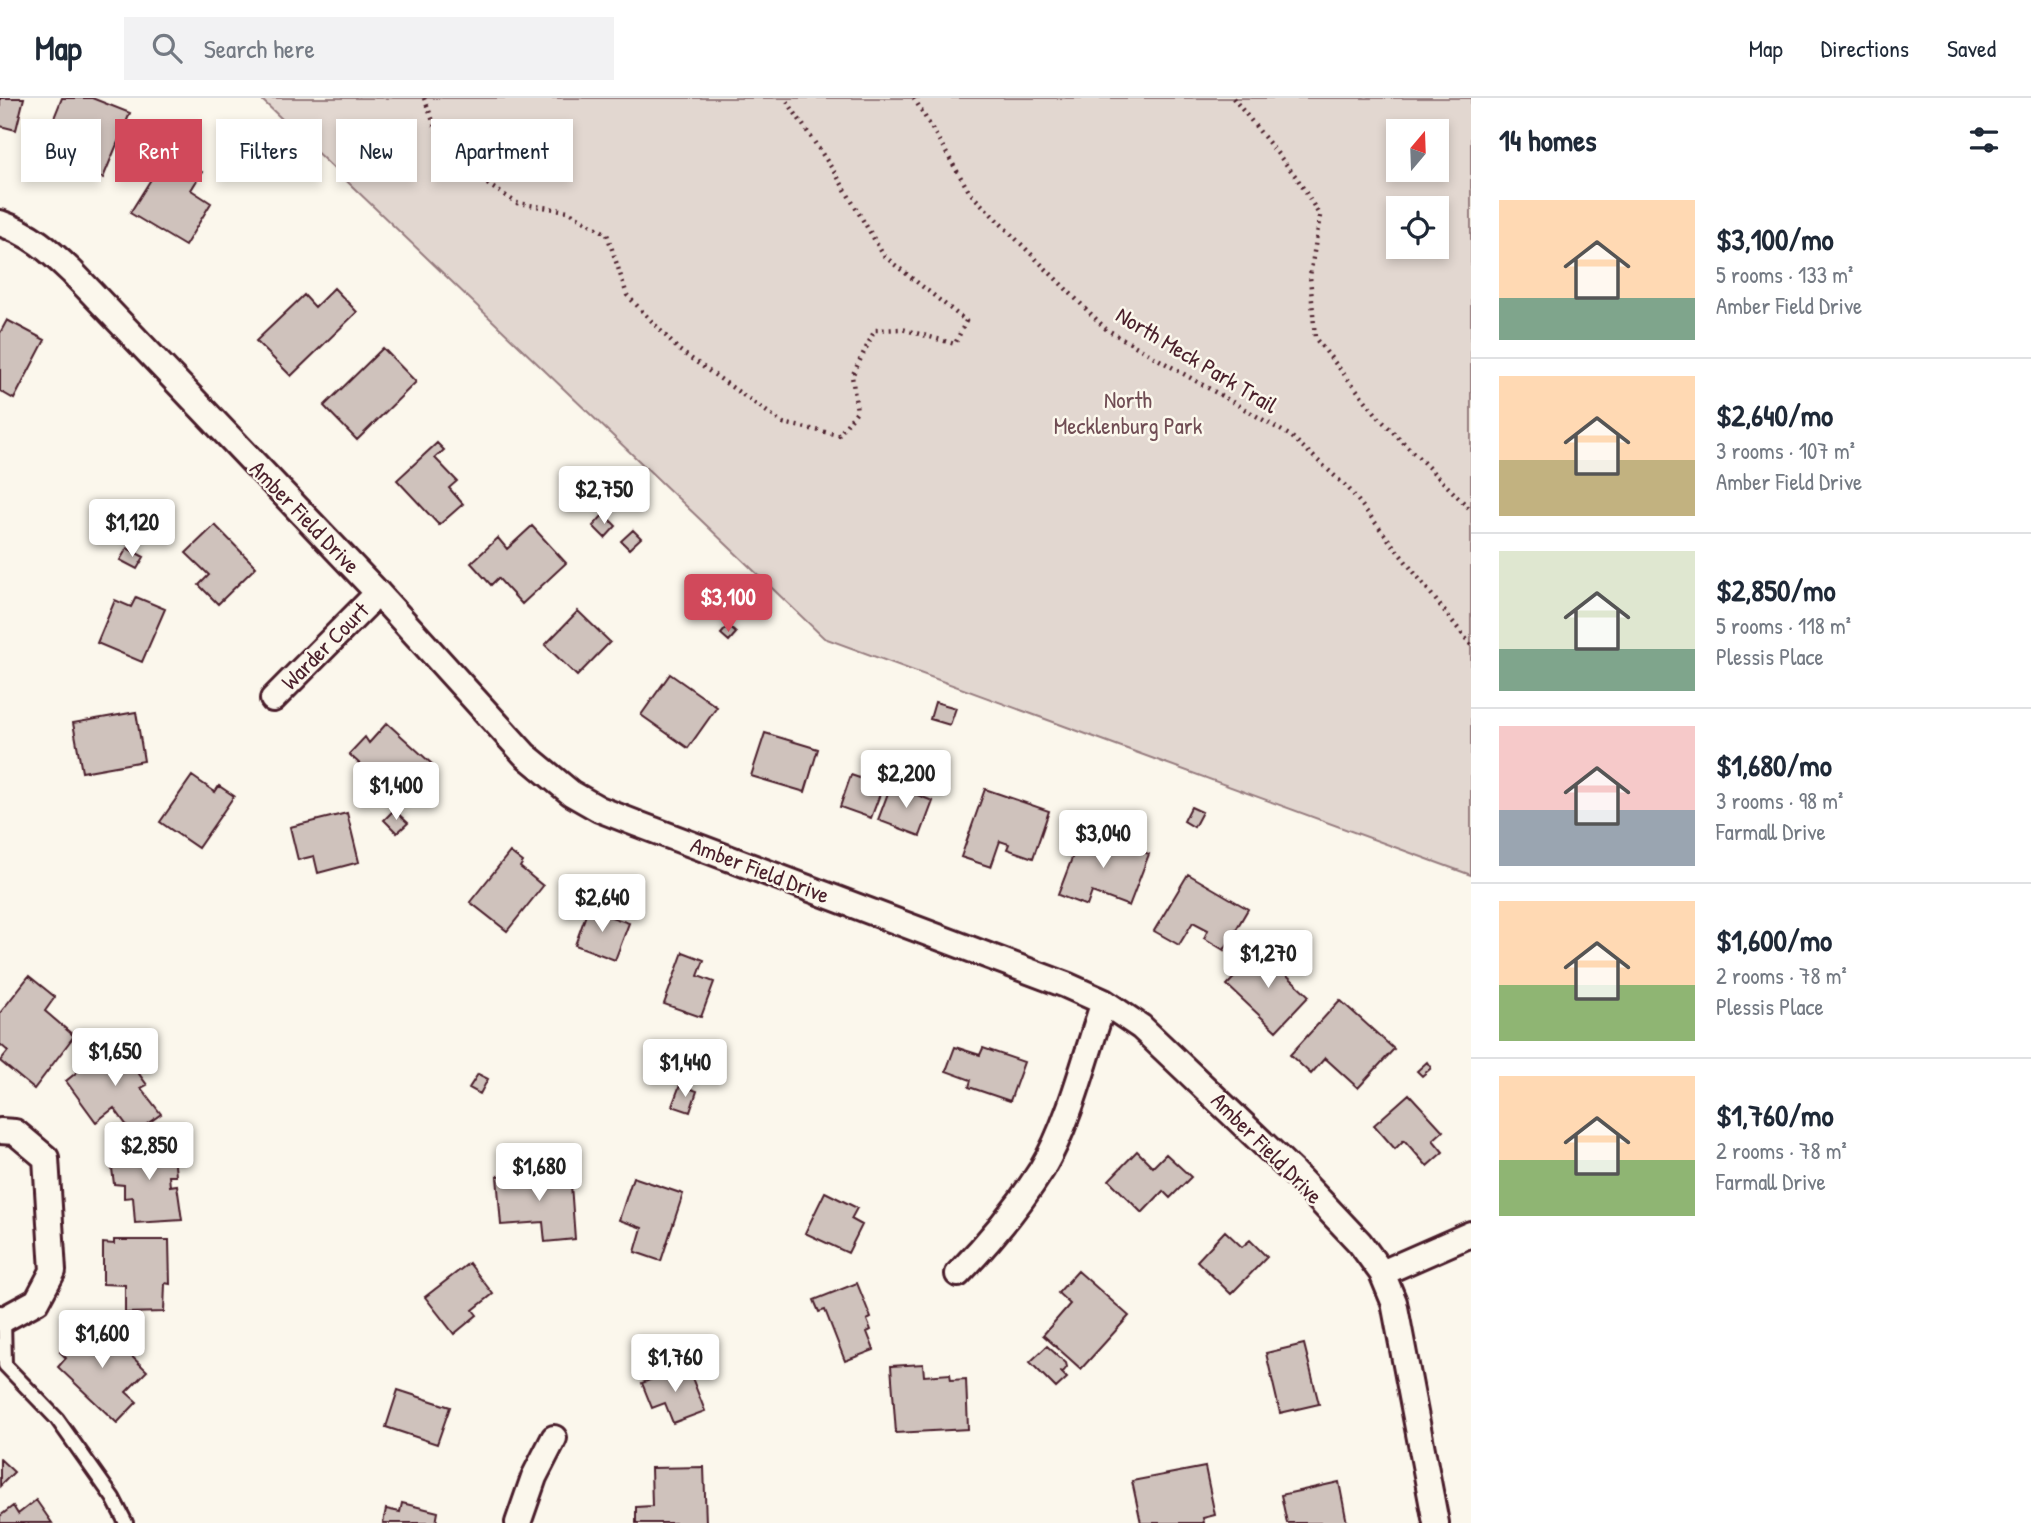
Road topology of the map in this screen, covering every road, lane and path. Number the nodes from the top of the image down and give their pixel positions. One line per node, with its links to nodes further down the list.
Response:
1 (424, 98): 2 (path)
2 (785, 98)
3 (914, 98): 8 (path, North Meck Park Trail)
4 (1233, 98): 6 (path)
5 (0, 223): 7 (street, Amber Field Drive)
6 (1471, 510)
7 (378, 593): 9 (street, Warder Court); 10 (street, Amber Field Drive)
8 (1471, 645)
9 (273, 699)
10 (1104, 1002): 13 (street, Amber Field Drive); 14 (street)
11 (0, 1131): 15 (street)
12 (1471, 1234): 13 (street)
13 (1382, 1273): 19 (street, Amber Field Drive)
14 (958, 1274)
15 (2, 1319): 17 (lane)
16 (554, 1437): 18 (street)
17 (126, 1523)
18 (518, 1523)
19 (1436, 1523)

